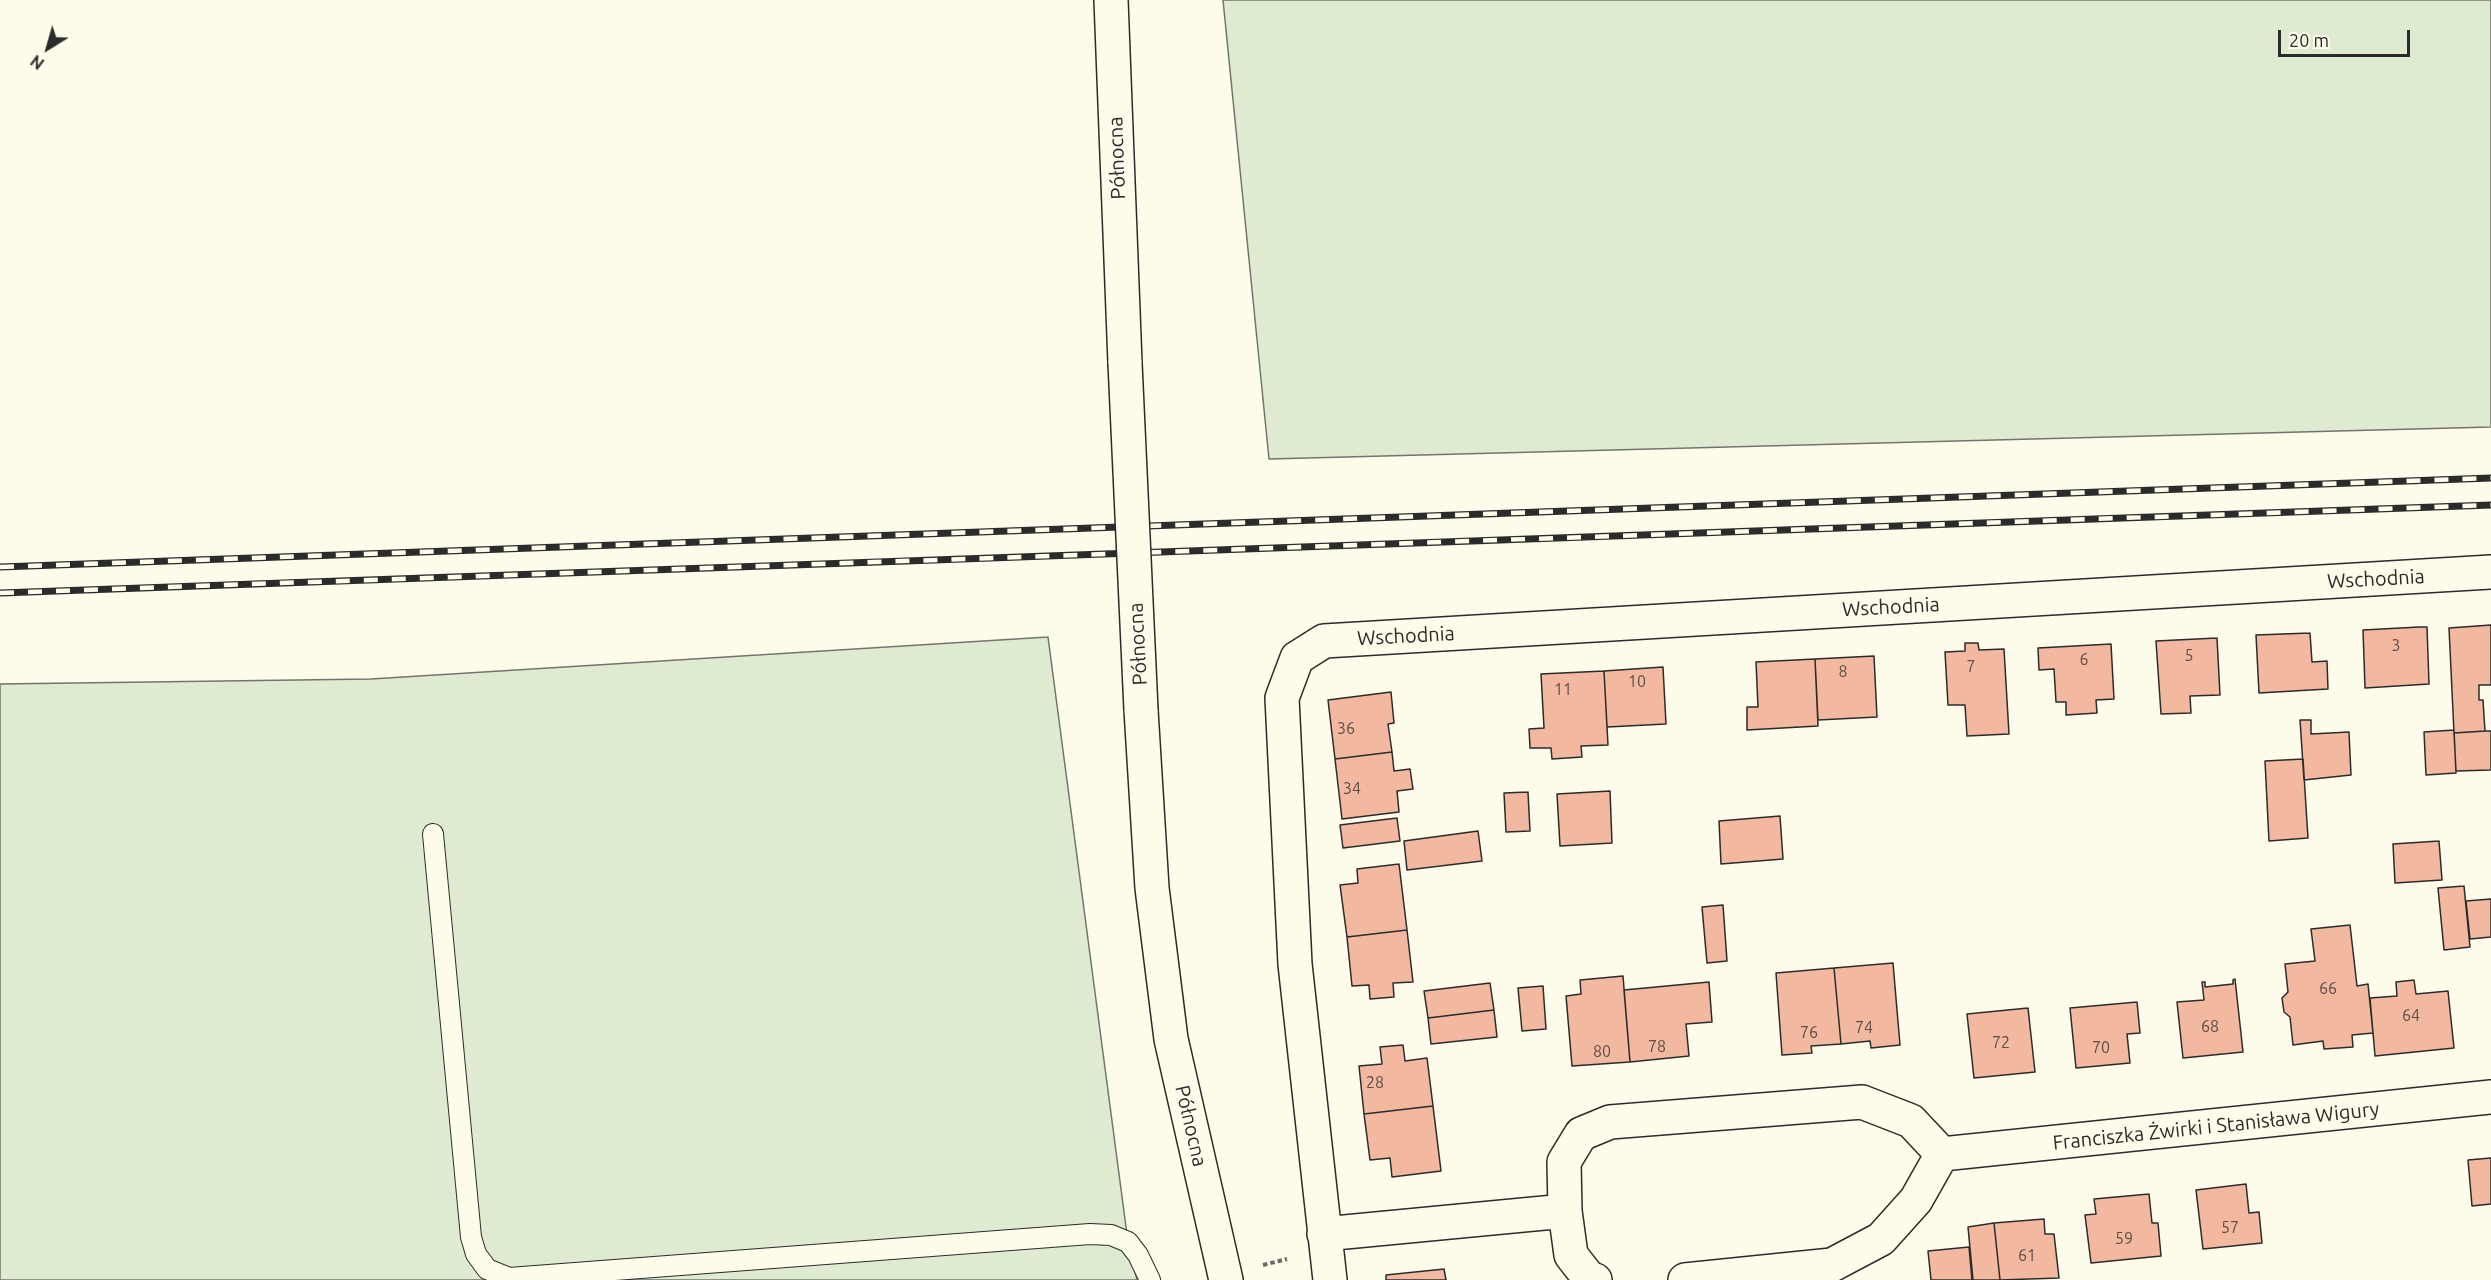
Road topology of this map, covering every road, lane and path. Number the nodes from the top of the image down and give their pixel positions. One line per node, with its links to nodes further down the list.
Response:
1 (1111, 0): 11 (street, Północna, bridge)
2 (2491, 572): 7 (street, Wschodnia)
3 (433, 834): 10 (lane)
4 (2491, 1097): 5 (street, Franciszka Żwirki i Stanisława Wigury)
5 (1942, 1154): 6 (street); 14 (street)
6 (1565, 1212): 7 (street); 13 (street)
7 (1324, 1234): 12 (street)
8 (1295, 1257): 9 (path)
9 (1261, 1265)
10 (1150, 1280)
11 (1226, 1280)
12 (1330, 1280)
13 (1595, 1280)
14 (1685, 1280)

